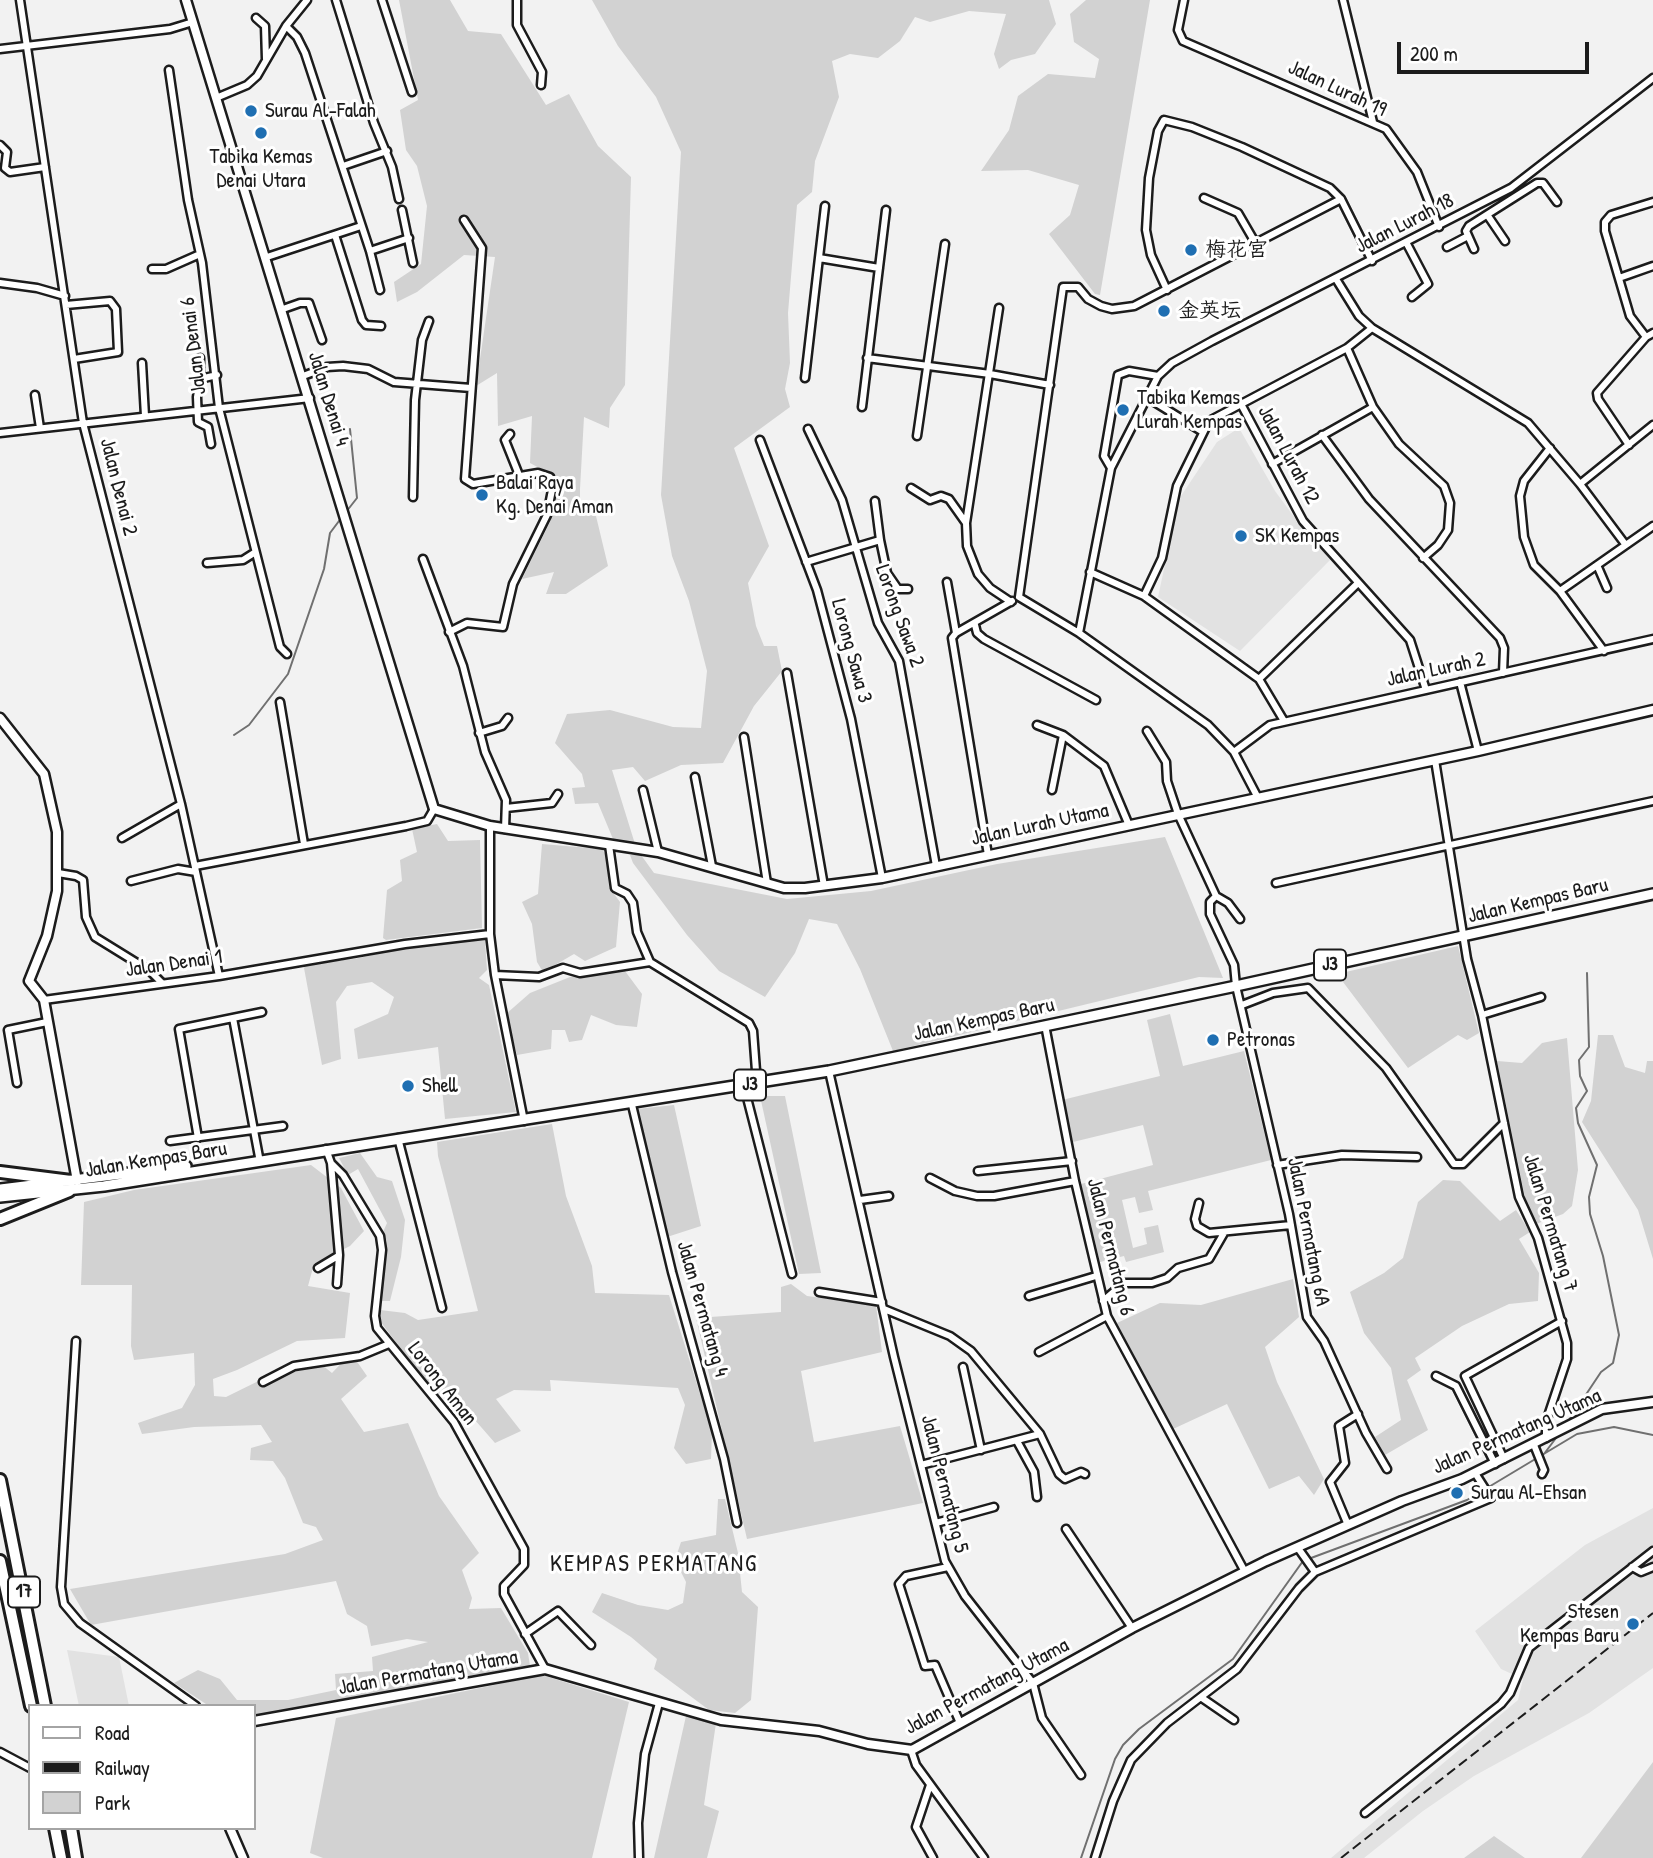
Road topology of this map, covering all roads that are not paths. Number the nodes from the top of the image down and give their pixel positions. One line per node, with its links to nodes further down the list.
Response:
1 (20, 0): 12 (street, Jalan Denai 2)
2 (186, 0): 10 (street, Jalan Denai 4)
3 (307, 0): 11 (street)
4 (336, 0): 22 (street)
5 (382, 0): 18 (street)
6 (517, 0): 17 (street)
7 (1184, 0): 20 (street, Jalan Lurah 19)
8 (1343, 0): 20 (street)
9 (256, 18): 14 (street)
10 (193, 22): 12 (street); 19 (street, Jalan Denai 4)
11 (286, 26): 14 (street); 23 (street)
12 (28, 45): 13 (street); 24 (street, Jalan Denai 2)
13 (0, 49)
14 (266, 61): 19 (street)
15 (169, 70): 49 (street, Jalan Denai 6)
16 (1653, 78): 25 (street, Jalan Lurah 18)
17 (541, 85)
18 (412, 92)
19 (216, 98): 50 (street, Jalan Denai 4)
20 (1373, 122): 38 (street, Jalan Lurah 19)
21 (0, 145): 24 (street)
22 (387, 151): 23 (street); 28 (street)
23 (343, 166): 37 (street)
24 (45, 167): 62 (street, Jalan Denai 2)
25 (1511, 188): 27 (street); 38 (street, Jalan Lurah 18)
26 (1204, 198): 44 (street)
27 (1516, 198): 30 (street); 35 (street)
28 (399, 199)
29 (1341, 199): 44 (street); 52 (street); 61 (street)
30 (1557, 202)
31 (1653, 202): 57 (street)
32 (825, 206): 51 (street)
33 (402, 210): 41 (street)
34 (886, 210): 55 (street)
35 (1489, 216): 40 (street); 42 (street)
36 (464, 220): 86 (street)
37 (361, 226): 39 (street); 48 (street)
38 (1439, 227): 45 (street, Jalan Lurah 18)
39 (335, 234): 50 (street); 68 (street)
40 (1468, 236): 46 (street); 47 (street)
41 (409, 238): 48 (street); 53 (street)
42 (1505, 241)
43 (944, 244): 77 (street)
44 (1256, 244): 61 (street)
45 (1407, 244): 52 (street, Jalan Lurah 18); 63 (street)
46 (1447, 247)
47 (1474, 249)
48 (370, 251): 60 (street)
49 (200, 254): 56 (street); 79 (street, Jalan Denai 6)
50 (267, 257): 66 (street, Jalan Denai 4)
51 (819, 258): 55 (street); 82 (street)
52 (1372, 261): 58 (street, Jalan Lurah 18)
53 (412, 263)
54 (1653, 266): 57 (street)
55 (879, 268): 74 (street)
56 (152, 269)
57 (1619, 278): 70 (street)
58 (1336, 279): 69 (street); 81 (street, Jalan Lurah 18)
59 (0, 283): 62 (street)
60 (380, 290)
61 (1167, 290): 84 (street)
62 (65, 296): 64 (street, Jalan Denai 2)
63 (1412, 297)
64 (66, 305): 75 (street, Jalan Denai 2); 75 (street)
65 (999, 308): 78 (street)
66 (283, 309): 71 (street); 80 (street, Jalan Denai 4)
67 (429, 321): 85 (street)
68 (380, 326)
69 (1372, 328): 72 (street); 108 (street)
70 (1650, 335): 107 (street)
71 (322, 340)
72 (1347, 348): 90 (street); 92 (street)
73 (200, 358): 83 (street)
74 (867, 358): 77 (street); 91 (street)
75 (74, 359): 96 (street, Jalan Denai 2)
76 (142, 363): 95 (street)
77 (927, 365): 78 (street); 104 (street)
78 (990, 374): 84 (street); 116 (street)
79 (217, 375): 83 (street); 93 (street, Jalan Denai 6)
80 (303, 376): 85 (street); 88 (street, Jalan Denai 4)
81 (1158, 376): 89 (street, Jalan Lurah 18); 110 (street)
82 (805, 378)
83 (201, 379): 94 (street)
84 (1050, 385): 134 (street)
85 (419, 386): 86 (street); 114 (street)
86 (471, 388): 111 (street)
87 (35, 395): 98 (street)
88 (310, 398): 93 (street); 170 (street, Jalan Denai 4)
89 (1147, 398): 100 (street); 110 (street, Jalan Lurah 18)
90 (1241, 404): 100 (street); 109 (street, Jalan Lurah 12)
91 (862, 407)
92 (1373, 407): 103 (street); 122 (street)
93 (219, 408): 94 (street); 121 (street, Jalan Denai 6)
94 (197, 411): 95 (street); 106 (street)
95 (145, 416): 96 (street)
96 (83, 423): 98 (street); 168 (street, Jalan Denai 2)
97 (1653, 425): 107 (street)
98 (40, 428): 101 (street)
99 (808, 429): 120 (street, Lorong Sawa 2)
100 (1203, 432): 133 (street)
101 (0, 433)
102 (510, 434): 111 (street)
103 (1322, 435): 109 (street); 122 (street)
104 (917, 436)
105 (760, 440): 124 (street, Lorong Sawa 3)
106 (211, 444)
107 (1629, 445): 112 (street)
108 (1550, 448): 112 (street); 132 (street)
109 (1272, 464): 129 (street, Jalan Lurah 12)
110 (1111, 468): 127 (street)
111 (519, 475): 137 (street)
112 (1580, 484): 119 (street)
113 (911, 488): 116 (street)
114 (413, 497)
115 (875, 501): 118 (street)
116 (966, 523): 135 (street)
117 (1653, 526): 119 (street)
118 (880, 540): 120 (street); 131 (street)
119 (1625, 544): 126 (street)
120 (857, 547): 124 (street); 182 (street, Lorong Sawa 2)
121 (254, 553): 125 (street); 142 (street, Jalan Denai 6)
122 (1423, 558): 144 (street)
123 (423, 559): 137 (street)
124 (806, 562): 185 (street, Lorong Sawa 3)
125 (207, 563)
126 (1597, 565): 130 (street); 132 (street)
127 (1090, 572): 133 (street); 139 (street)
128 (947, 582): 138 (street)
129 (1358, 583): 145 (street); 147 (street, Jalan Lurah 12)
130 (1607, 588)
131 (908, 589)
132 (1560, 591): 141 (street)
133 (1144, 596): 145 (street)
134 (1019, 597): 135 (street); 139 (street)
135 (1011, 602): 136 (street)
136 (975, 625): 138 (street); 148 (street)
137 (449, 632): 156 (street)
138 (956, 633): 180 (street)
139 (1079, 633): 160 (street)
140 (1653, 639): 141 (street, Jalan Lurah 2)
141 (1604, 651): 144 (street, Jalan Lurah 2)
142 (287, 654)
143 (787, 673): 189 (street)
144 (1503, 673): 146 (street, Jalan Lurah 2)
145 (1259, 679): 153 (street)
146 (1460, 682): 147 (street, Jalan Lurah 2); 159 (street)
147 (1426, 690): 153 (street, Jalan Lurah 2)
148 (1096, 700)
149 (280, 702): 176 (street)
150 (1653, 710): 159 (street, Jalan Lurah Utama)
151 (0, 718): 184 (street)
152 (508, 718): 156 (street)
153 (1284, 721): 160 (street, Jalan Lurah 2)
154 (1037, 725): 157 (street)
155 (1147, 731): 171 (street)
156 (479, 733): 169 (street)
157 (1063, 735): 164 (street); 172 (street)
158 (744, 737): 187 (street)
159 (1478, 751): 161 (street, Jalan Lurah Utama)
160 (1234, 752): 166 (street)
161 (1435, 760): 166 (street, Jalan Lurah Utama); 178 (street, Jalan Permatang 7)
162 (695, 777): 181 (street)
163 (643, 789): 179 (street)
164 (1052, 790)
165 (558, 794): 169 (street)
166 (1257, 796): 171 (street, Jalan Lurah Utama)
167 (1653, 801): 178 (street)
168 (181, 804): 175 (street); 183 (street, Jalan Denai 2)
169 (506, 808): 174 (street)
170 (434, 809): 173 (street, Jalan Lurah Utama); 176 (street)
171 (1178, 814): 172 (street, Jalan Lurah Utama); 191 (street)
172 (1128, 823): 180 (street, Jalan Lurah Utama)
173 (490, 826): 174 (street, Jalan Lurah Utama); 193 (street)
174 (505, 829): 177 (street, Jalan Lurah Utama)
175 (122, 838)
176 (304, 844): 183 (street)
177 (609, 845): 179 (street, Jalan Lurah Utama); 195 (street)
178 (1449, 845): 188 (street); 194 (street, Jalan Permatang 7)
179 (658, 852): 181 (street, Jalan Lurah Utama)
180 (988, 855): 182 (street, Jalan Lurah Utama)
181 (712, 866): 187 (street, Jalan Lurah Utama)
182 (936, 866): 185 (street, Jalan Lurah Utama)
183 (196, 869): 186 (street); 197 (street, Jalan Denai 2)
184 (58, 873): 198 (street); 201 (street)
185 (882, 878): 189 (street, Jalan Lurah Utama)
186 (131, 881)
187 (767, 883): 189 (street, Jalan Lurah Utama)
188 (1276, 883)
189 (824, 886)
190 (1653, 894): 194 (main road, Jalan Kempas Baru / J3)
191 (1216, 895): 192 (street); 199 (street, Jalan Permatang 6A)
192 (1240, 919)
193 (490, 934): 196 (street); 197 (street, Jalan Denai 1)
194 (1464, 935): 199 (main road, Jalan Kempas Baru / J3); 204 (street, Jalan Permatang 7)
195 (650, 962): 196 (street); 210 (street)
196 (495, 975): 213 (street)
197 (219, 976): 198 (street, Jalan Denai 1)
198 (161, 982): 201 (street, Jalan Denai 1)
199 (1236, 986): 202 (street, Jalan Permatang 6A); 207 (main road, Jalan Kempas Baru / J3)
200 (1541, 997): 204 (street)
201 (44, 1000): 206 (street)
202 (1242, 1005): 214 (street); 225 (street, Jalan Permatang 6A)
203 (262, 1012): 205 (street)
204 (1482, 1015): 214 (street, Jalan Permatang 7)
205 (233, 1018): 216 (street); 217 (street)
206 (47, 1022): 209 (street); 230 (street)
207 (1045, 1025): 208 (main road, Jalan Kempas Baru / J3); 223 (street, Jalan Permatang 6)
208 (829, 1071): 210 (main road, Jalan Kempas Baru / J3); 234 (street)
209 (17, 1083)
210 (757, 1084): 211 (main road, Jalan Kempas Baru / J3)
211 (744, 1086): 212 (main road, Jalan Kempas Baru / J3); 241 (street)
212 (632, 1104): 213 (main road, Jalan Kempas Baru / J3); 273 (street, Jalan Permatang 4)
213 (524, 1121): 218 (main road, Jalan Kempas Baru / J3)
214 (1504, 1123): 250 (street, Jalan Permatang 7)
215 (283, 1126): 216 (street)
216 (255, 1130): 217 (street); 221 (street)
217 (198, 1138): 219 (street)
218 (398, 1138): 220 (main road, Jalan Kempas Baru / J3); 248 (street)
219 (170, 1141)
220 (322, 1150): 221 (main road, Jalan Kempas Baru / J3); 224 (street, Lorong Aman); 230 (main road, Jalan Kempas Baru / J3)
221 (259, 1157): 230 (main road, Jalan Kempas Baru / J3)
222 (1417, 1157): 225 (street)
223 (1072, 1161): 226 (street); 229 (street, Jalan Permatang 6)
224 (331, 1163): 239 (street); 252 (street, Lorong Aman)
225 (1277, 1165): 237 (street, Jalan Permatang 6A)
226 (978, 1171)
227 (0, 1172): 230 (highway)
228 (930, 1178): 229 (street)
229 (1075, 1181): 242 (street, Jalan Permatang 6)
230 (72, 1184): 231 (main road, Jalan Kempas Baru / J3); 233 (main road, Jalan Kempas Baru / J3); 236 (highway)
231 (0, 1189)
232 (889, 1196): 234 (street)
233 (0, 1197)
234 (859, 1200): 247 (street, Jalan Permatang 5)
235 (1199, 1203): 238 (street)
236 (0, 1219)
237 (1291, 1225): 238 (street); 258 (street, Jalan Permatang 6A)
238 (1224, 1233): 246 (street)
239 (339, 1255): 240 (street); 243 (street)
240 (318, 1268)
241 (792, 1274)
242 (1096, 1276): 245 (street); 246 (street, Jalan Permatang 6)
243 (337, 1284)
244 (819, 1292): 247 (street)
245 (1029, 1296)
246 (1103, 1301): 249 (street, Jalan Permatang 6)
247 (883, 1305): 259 (street); 265 (street, Jalan Permatang 5)
248 (442, 1308)
249 (1107, 1316): 253 (street); 284 (street, Jalan Permatang 6)
250 (1562, 1321): 260 (street, Jalan Permatang 7); 264 (street)
251 (76, 1341): 294 (street)
252 (389, 1344): 256 (street); 286 (street, Lorong Aman)
253 (1039, 1352)
254 (963, 1367): 263 (street)
255 (1436, 1376): 264 (street)
256 (263, 1382)
257 (1653, 1402): 260 (street, Jalan Permatang Utama)
258 (1358, 1414): 266 (street, Jalan Permatang 6A); 275 (street)
259 (1040, 1434): 261 (street); 269 (street)
260 (1549, 1436): 262 (street, Jalan Permatang Utama)
261 (1017, 1441): 263 (street); 271 (street)
262 (1535, 1448): 264 (street, Jalan Permatang Utama); 267 (street)
263 (981, 1450): 265 (street)
264 (1499, 1461): 268 (street, Jalan Permatang Utama)
265 (921, 1465): 274 (street, Jalan Permatang 5)
266 (1387, 1469)
267 (1543, 1470)
268 (1475, 1473): 275 (street, Jalan Permatang Utama); 283 (street)
269 (1085, 1474)
270 (0, 1480): 293 (highway, 17)
271 (1037, 1497)
272 (994, 1507): 274 (street)
273 (737, 1523)
274 (936, 1523): 280 (street, Jalan Permatang 5)
275 (1348, 1525): 277 (street, Jalan Permatang Utama)
276 (1066, 1529): 285 (street)
277 (1300, 1551): 283 (street); 284 (street, Jalan Permatang Utama)
278 (1653, 1551): 281 (street)
279 (0, 1561): 292 (highway, 17)
280 (948, 1567): 289 (street, Jalan Permatang 5); 297 (street)
281 (1632, 1567): 282 (street); 303 (street)
282 (1653, 1567)
283 (1314, 1571): 290 (street)
284 (1245, 1572): 285 (street, Jalan Permatang Utama)
285 (1132, 1628): 289 (street, Jalan Permatang Utama)
286 (524, 1634): 287 (street); 288 (street, Lorong Aman)
287 (591, 1645)
288 (545, 1669): 291 (street, Jalan Permatang Utama); 296 (street, Jalan Permatang Utama)
289 (1033, 1684): 297 (street, Jalan Permatang Utama); 301 (street)
290 (1202, 1698): 295 (street); 313 (street)
291 (659, 1703): 298 (street, Jalan Permatang Utama); 310 (street)
292 (31, 1704)
293 (46, 1704)
294 (193, 1704)
295 (1234, 1720)
296 (256, 1721)
297 (960, 1723): 298 (street, Jalan Permatang Utama)
298 (911, 1750): 302 (street)
299 (0, 1752): 300 (street)
300 (28, 1767)
301 (1082, 1775)
302 (930, 1785): 311 (street); 312 (street)
303 (1365, 1813)
304 (55, 1830): 307 (highway)
305 (71, 1830): 308 (highway)
306 (231, 1830): 309 (street)
307 (61, 1858)
308 (76, 1858)
309 (243, 1858)
310 (639, 1858)
311 (933, 1858)
312 (984, 1858)
313 (1094, 1858)

